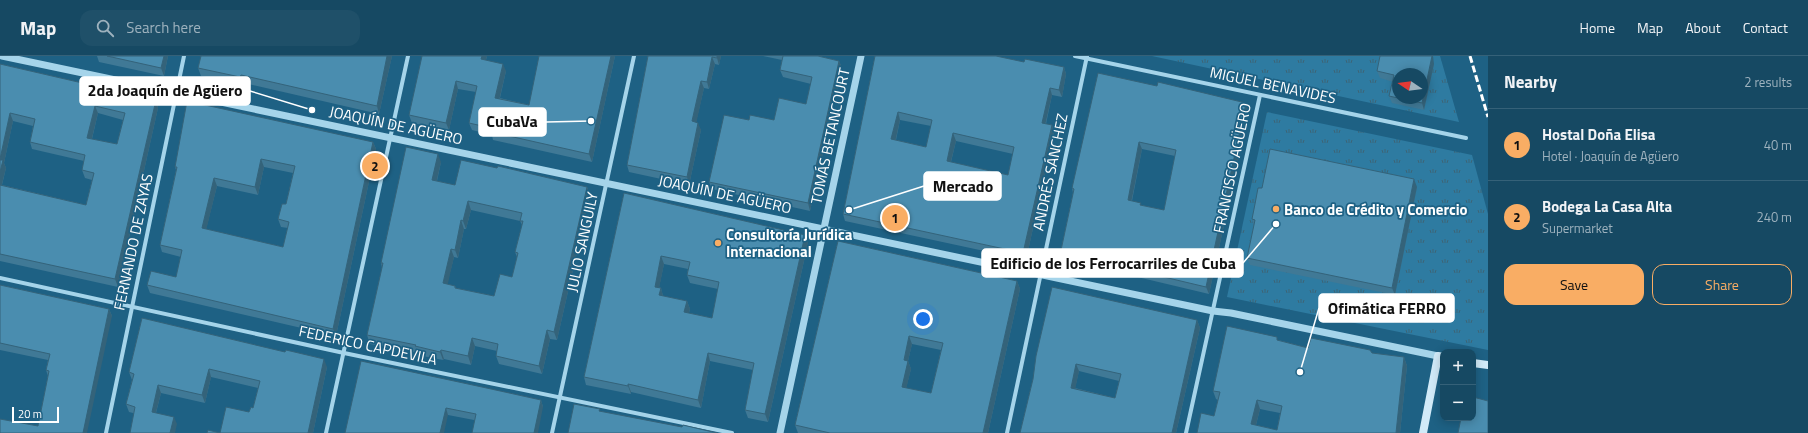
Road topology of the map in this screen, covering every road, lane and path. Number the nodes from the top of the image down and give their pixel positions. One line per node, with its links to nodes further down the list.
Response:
1 (2, 56): 8 (street, JOAQUÍN DE AGÜERO)
2 (184, 56): 8 (street, FERNANDO DE ZAYAS)
3 (408, 56): 10 (street)
4 (634, 56): 12 (street, JULIO SANGUILY)
5 (861, 56): 13 (street, TOMÁS BETANCOURT)
6 (1075, 56): 7 (street, MIGUEL BENAVIDES)
7 (1087, 57): 9 (street, MIGUEL BENAVIDES); 14 (street, ANDRÉS SÁNCHEZ)
8 (176, 93): 10 (street, JOAQUÍN DE AGÜERO); 16 (street, FERNANDO DE ZAYAS)
9 (1260, 95): 11 (street, MIGUEL BENAVIDES); 17 (street, FRANCISCO AGÜERO)
10 (390, 138): 12 (street, JOAQUÍN DE AGÜERO); 18 (street)
11 (1466, 138)
12 (607, 184): 13 (street, JOAQUÍN DE AGÜERO); 23 (street, JULIO SANGUILY)
13 (823, 229): 14 (street, JOAQUÍN DE AGÜERO); 28 (street, TOMÁS BETANCOURT)
14 (1040, 275): 17 (street, JOAQUÍN DE AGÜERO); 29 (street, ANDRÉS SÁNCHEZ)
15 (0, 278): 16 (street, FEDERICO CAPDEVILA)
16 (132, 307): 18 (street, FEDERICO CAPDEVILA); 24 (street, FERNANDO DE ZAYAS)
17 (1213, 311): 19 (street, JOAQUÍN DE AGÜERO); 30 (street, FRANCISCO AGÜERO)
18 (344, 353): 23 (street, FEDERICO CAPDEVILA); 25 (street)
19 (1440, 357)
20 (1440, 361): 31 (main road)
21 (1476, 364): 22 (main road)
22 (1488, 366)
23 (560, 398): 26 (street, JULIO SANGUILY); 27 (street, FEDERICO CAPDEVILA)
24 (106, 433)
25 (326, 433)
26 (552, 433)
27 (732, 433)
28 (780, 433)
29 (1007, 433)
30 (1186, 433)
31 (1424, 433)

